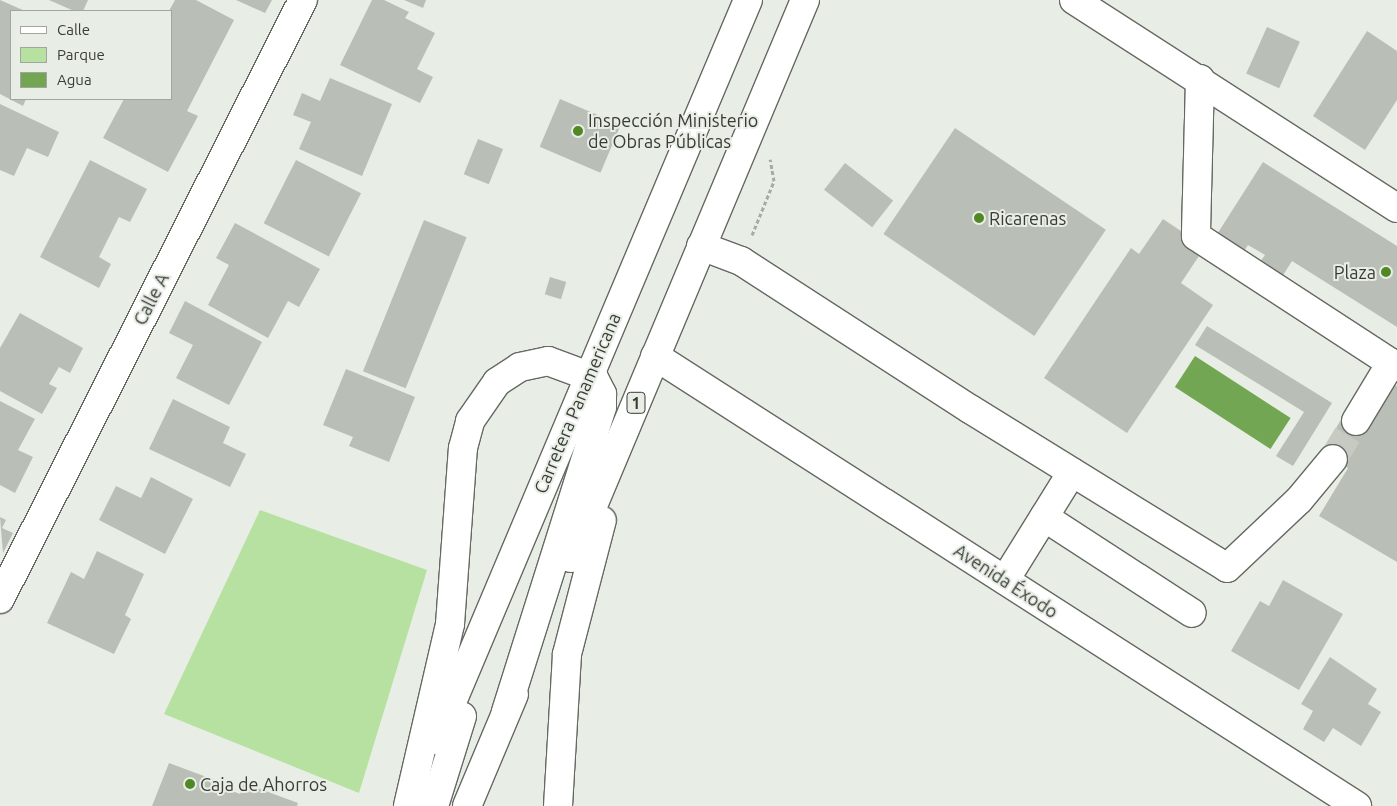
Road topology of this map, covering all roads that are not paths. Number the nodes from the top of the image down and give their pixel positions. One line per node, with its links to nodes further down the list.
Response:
1 (303, 0): 18 (main road, Calle A)
2 (748, 0): 10 (main road, Carretera Panamericana)
3 (805, 0): 7 (main road, 1)
4 (1074, 0): 5 (main road)
5 (1200, 79): 6 (main road); 9 (main road)
6 (1397, 208)
7 (701, 246): 8 (main road, 1); 14 (main road)
8 (655, 356): 11 (main road, 1); 17 (main road, Avenida Éxodo)
9 (1394, 365): 12 (main road)
10 (589, 374): 16 (main road, Carretera Panamericana); 20 (main road); 22 (main road)
11 (629, 420): 20 (main road, 1); 25 (main road)
12 (1356, 421)
13 (1333, 459): 14 (main road)
14 (1072, 472): 15 (main road)
15 (1044, 517): 17 (main road); 19 (main road)
16 (506, 574): 22 (main road, Carretera Panamericana); 23 (main road)
17 (1005, 580): 21 (main road, Avenida Éxodo)
18 (0, 599)
19 (1192, 613)
20 (506, 712): 24 (main road, 1)
21 (1348, 804)
22 (408, 806)
23 (434, 806)
24 (467, 806)
25 (558, 806)

